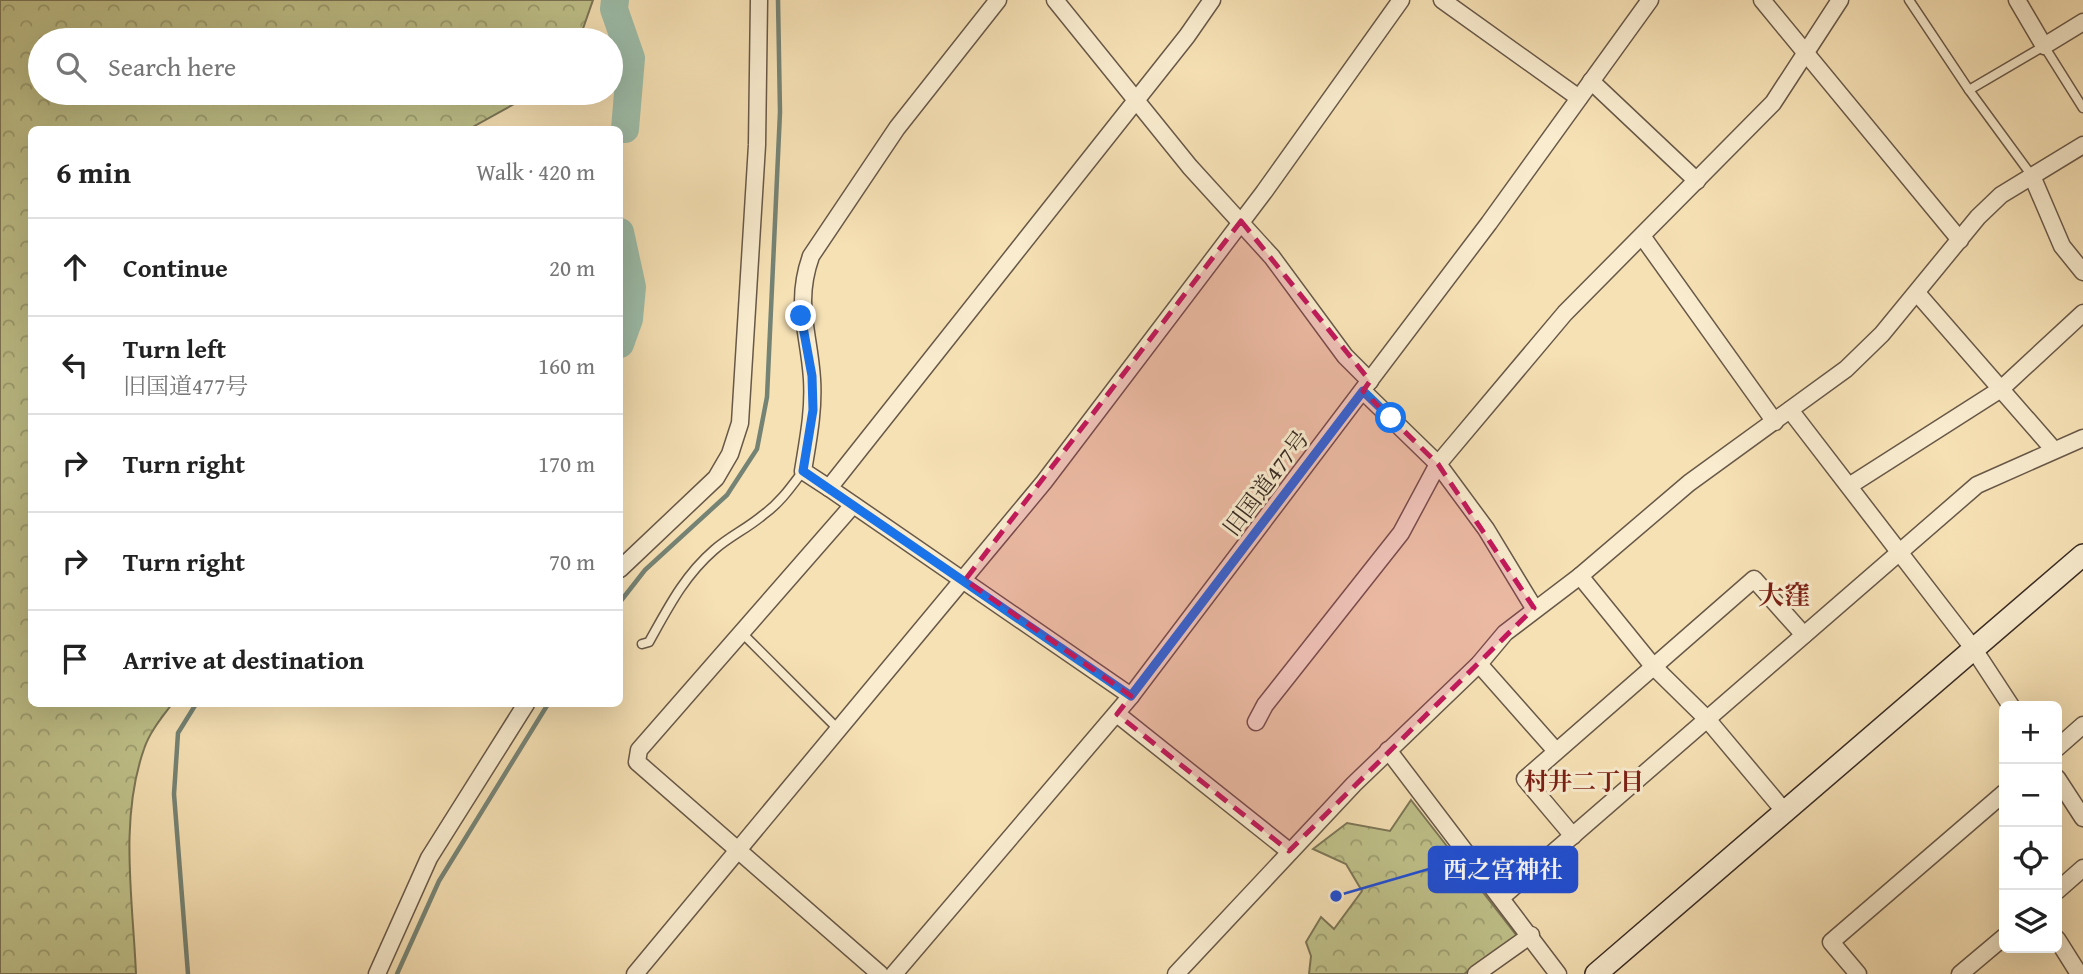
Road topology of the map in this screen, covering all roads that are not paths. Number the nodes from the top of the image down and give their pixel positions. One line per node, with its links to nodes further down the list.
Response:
1 (759, 0): 42 (street)
2 (998, 0): 36 (street)
3 (1055, 0): 18 (street)
4 (1212, 0): 18 (street)
5 (1401, 0): 23 (street)
6 (1442, 0): 17 (street)
7 (1650, 0): 15 (street, 旧国道477号)
8 (1762, 0): 14 (street)
9 (1840, 0): 14 (street)
10 (1909, 0): 16 (lane)
11 (2017, 0): 13 (street)
12 (2083, 22): 13 (street)
13 (2044, 46): 16 (lane); 19 (lane)
14 (1806, 53): 22 (street); 25 (street)
15 (1591, 81): 17 (street, 旧国道477号); 22 (street)
16 (1969, 90): 21 (lane)
17 (1579, 97): 29 (street, 旧国道477号)
18 (1135, 101): 23 (street); 38 (street)
19 (2083, 108)
20 (2083, 145): 21 (street)
21 (2032, 176): 25 (street); 26 (street)
22 (1697, 181): 24 (street)
23 (1241, 222): 29 (street); 44 (street)
24 (1643, 236): 32 (street); 35 (street)
25 (1960, 240): 27 (street)
26 (2083, 272)
27 (1917, 293): 30 (street); 31 (street)
28 (2083, 313): 30 (street)
29 (1367, 386): 35 (street); 52 (street, 旧国道477号)
30 (2001, 389): 34 (street); 37 (street)
31 (1790, 410): 32 (street); 37 (street)
32 (1774, 422): 43 (street)
33 (2083, 438): 34 (street)
34 (2054, 450): 40 (street)
35 (1438, 464): 45 (street); 57 (street)
36 (803, 471): 38 (street); 48 (lane)
37 (1849, 486): 40 (street)
38 (829, 488): 39 (street)
39 (853, 505): 44 (street); 46 (street)
40 (1900, 552): 47 (street); 49 (street)
41 (2083, 555): 49 (street)
42 (623, 566)
43 (1580, 576): 45 (street); 51 (street)
44 (965, 580): 52 (street); 59 (street)
45 (1534, 608): 50 (street)
46 (743, 634): 59 (lane); 68 (street)
47 (1804, 635): 51 (street); 56 (street)
48 (642, 644)
49 (1973, 648): 53 (street); 65 (street)
50 (1479, 664): 61 (street); 62 (street)
51 (1653, 666): 56 (street); 62 (street)
52 (1131, 696): 55 (street, 旧国道477号)
53 (2008, 701)
54 (524, 707): 76 (street)
55 (1117, 714): 69 (street); 79 (street, 旧国道477号)
56 (1707, 719): 65 (street); 67 (street)
57 (1256, 722)
58 (2083, 725): 60 (street)
59 (839, 730): 68 (street)
60 (2062, 744)
61 (1388, 750): 69 (street); 72 (street)
62 (1556, 751): 67 (street)
63 (2062, 786): 66 (street)
64 (1999, 797): 84 (street)
65 (1785, 812): 83 (street)
66 (2083, 818)
67 (1573, 836): 72 (street)
68 (737, 851): 77 (street); 78 (street)
69 (1289, 851): 80 (street)
70 (2083, 868): 71 (street)
71 (2058, 890)
72 (1502, 897): 73 (street)
73 (1531, 935): 81 (street); 82 (street)
74 (1999, 941): 85 (street)
75 (2062, 947): 86 (street)
76 (377, 974)
77 (635, 974)
78 (880, 974)
79 (894, 974)
80 (1176, 974)
81 (1476, 974)
82 (1558, 974)
83 (1596, 974)
84 (1858, 974)
85 (1960, 974)
86 (2079, 974)

